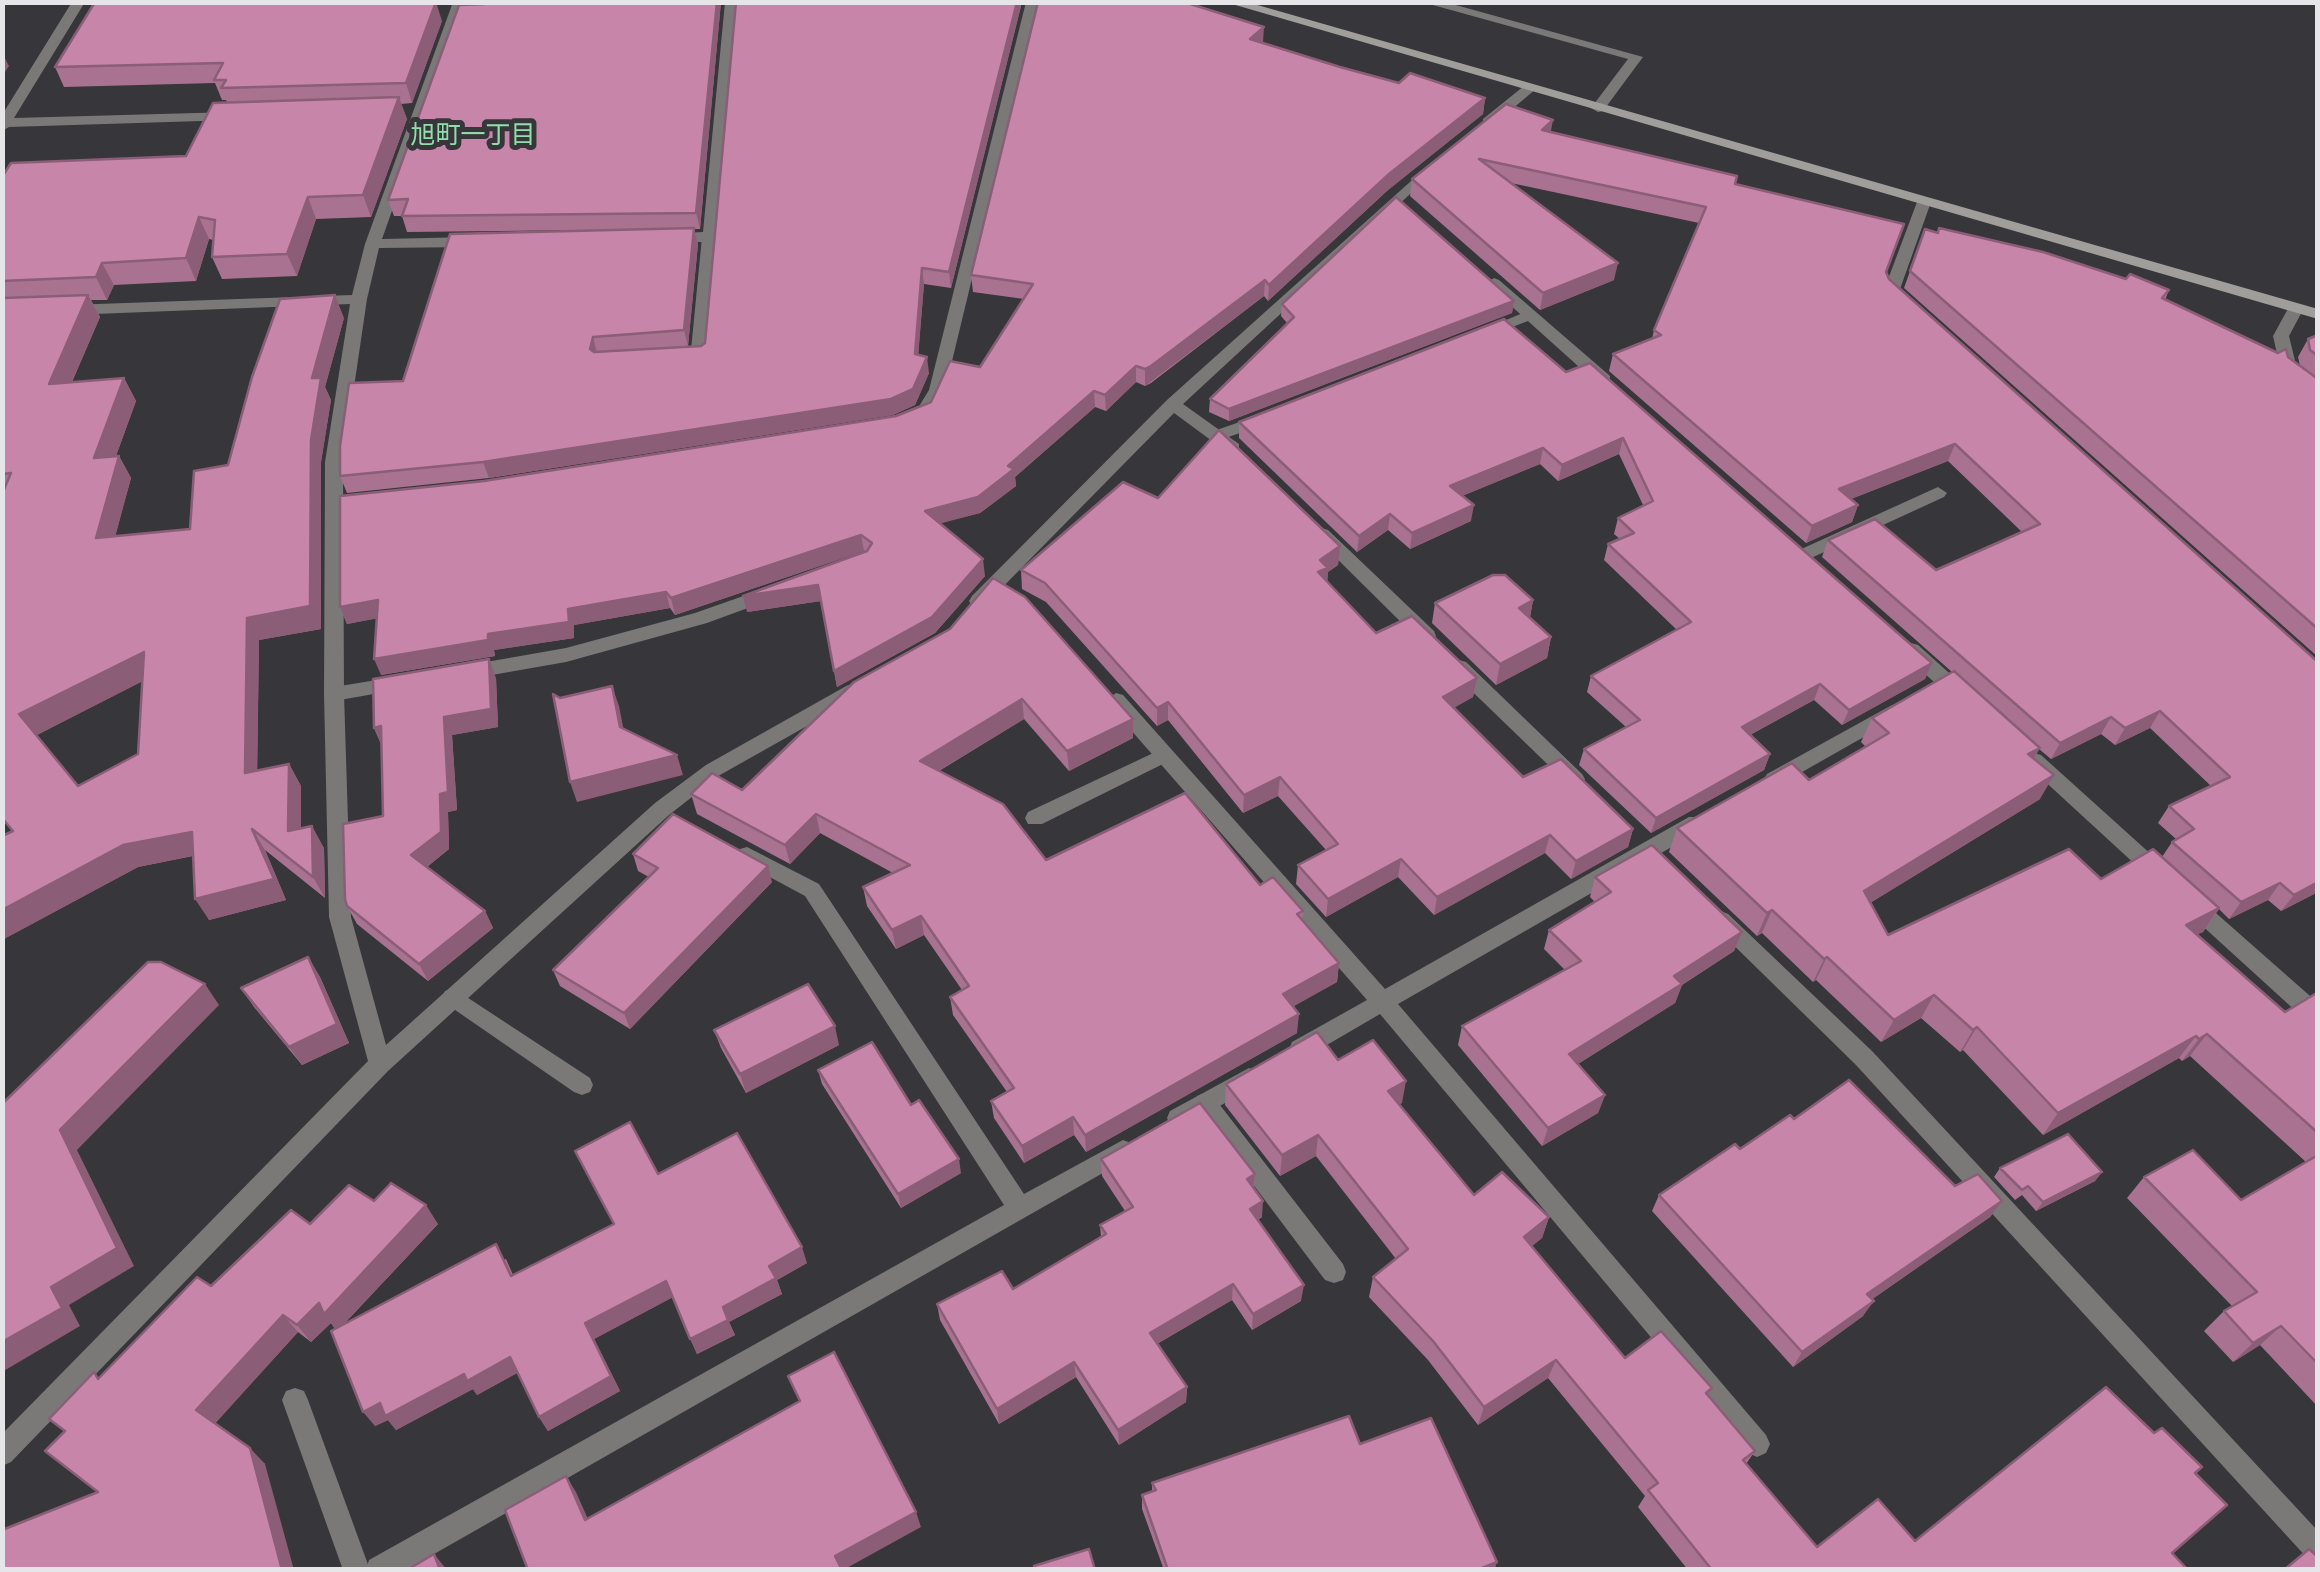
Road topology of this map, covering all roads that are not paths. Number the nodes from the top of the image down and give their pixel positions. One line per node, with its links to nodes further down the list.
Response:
1 (79, 2): 12 (street)
2 (460, 2): 9 (street)
3 (732, 2): 18 (street)
4 (1032, 2): 35 (street)
5 (1231, 2): 7 (street)
6 (1428, 2): 8 (street)
7 (1529, 89): 8 (street); 13 (street)
8 (1598, 108): 16 (street)
9 (420, 111): 10 (street); 21 (street)
10 (400, 112)
11 (242, 116): 12 (street)
12 (3, 124)
13 (1470, 137)
14 (1440, 160): 15 (street)
15 (1395, 196): 17 (street); 33 (street)
16 (1924, 202): 24 (street); 28 (street)
17 (1410, 210)
18 (710, 236): 19 (street); 30 (street)
19 (650, 238)
20 (492, 242): 21 (street)
21 (373, 244): 23 (street)
22 (1485, 275): 27 (street)
23 (360, 299): 25 (street); 49 (street)
24 (2296, 308): 26 (street); 32 (street)
25 (42, 311)
26 (2318, 314)
27 (1530, 315): 29 (street); 31 (street)
28 (1921, 316)
29 (1457, 343)
30 (661, 357)
31 (1616, 390)
32 (2318, 394)
33 (1173, 404): 36 (street); 41 (street)
34 (1275, 414): 36 (street)
35 (898, 424)
36 (1220, 436): 37 (street)
37 (1249, 463)
38 (1938, 494): 40 (street)
39 (1306, 518): 54 (street)
40 (1803, 555)
41 (992, 584): 43 (street); 44 (street)
42 (790, 586): 49 (street)
43 (1021, 601)
44 (968, 612)
45 (1903, 643): 48 (street)
46 (878, 678): 59 (street)
47 (1100, 682): 52 (street)
48 (1929, 690): 50 (street); 53 (street)
49 (334, 694): 62 (street)
50 (1974, 707)
51 (2017, 746): 61 (street)
52 (1164, 755): 56 (street); 60 (street)
53 (1748, 794)
54 (1592, 795)
55 (1715, 813): 60 (street)
56 (1035, 818)
57 (728, 845): 65 (street)
58 (1706, 906): 70 (street)
59 (454, 997): 62 (street); 63 (street)
60 (1382, 1002): 64 (street); 68 (street)
61 (2318, 1018)
62 (380, 1064): 69 (street)
63 (582, 1085)
64 (1204, 1104): 65 (street); 66 (street)
65 (1020, 1208): 72 (street)
66 (1334, 1272)
67 (295, 1400): 71 (street)
68 (1757, 1444)
69 (2, 1454)
70 (2318, 1551)
71 (356, 1570)
72 (379, 1570)

